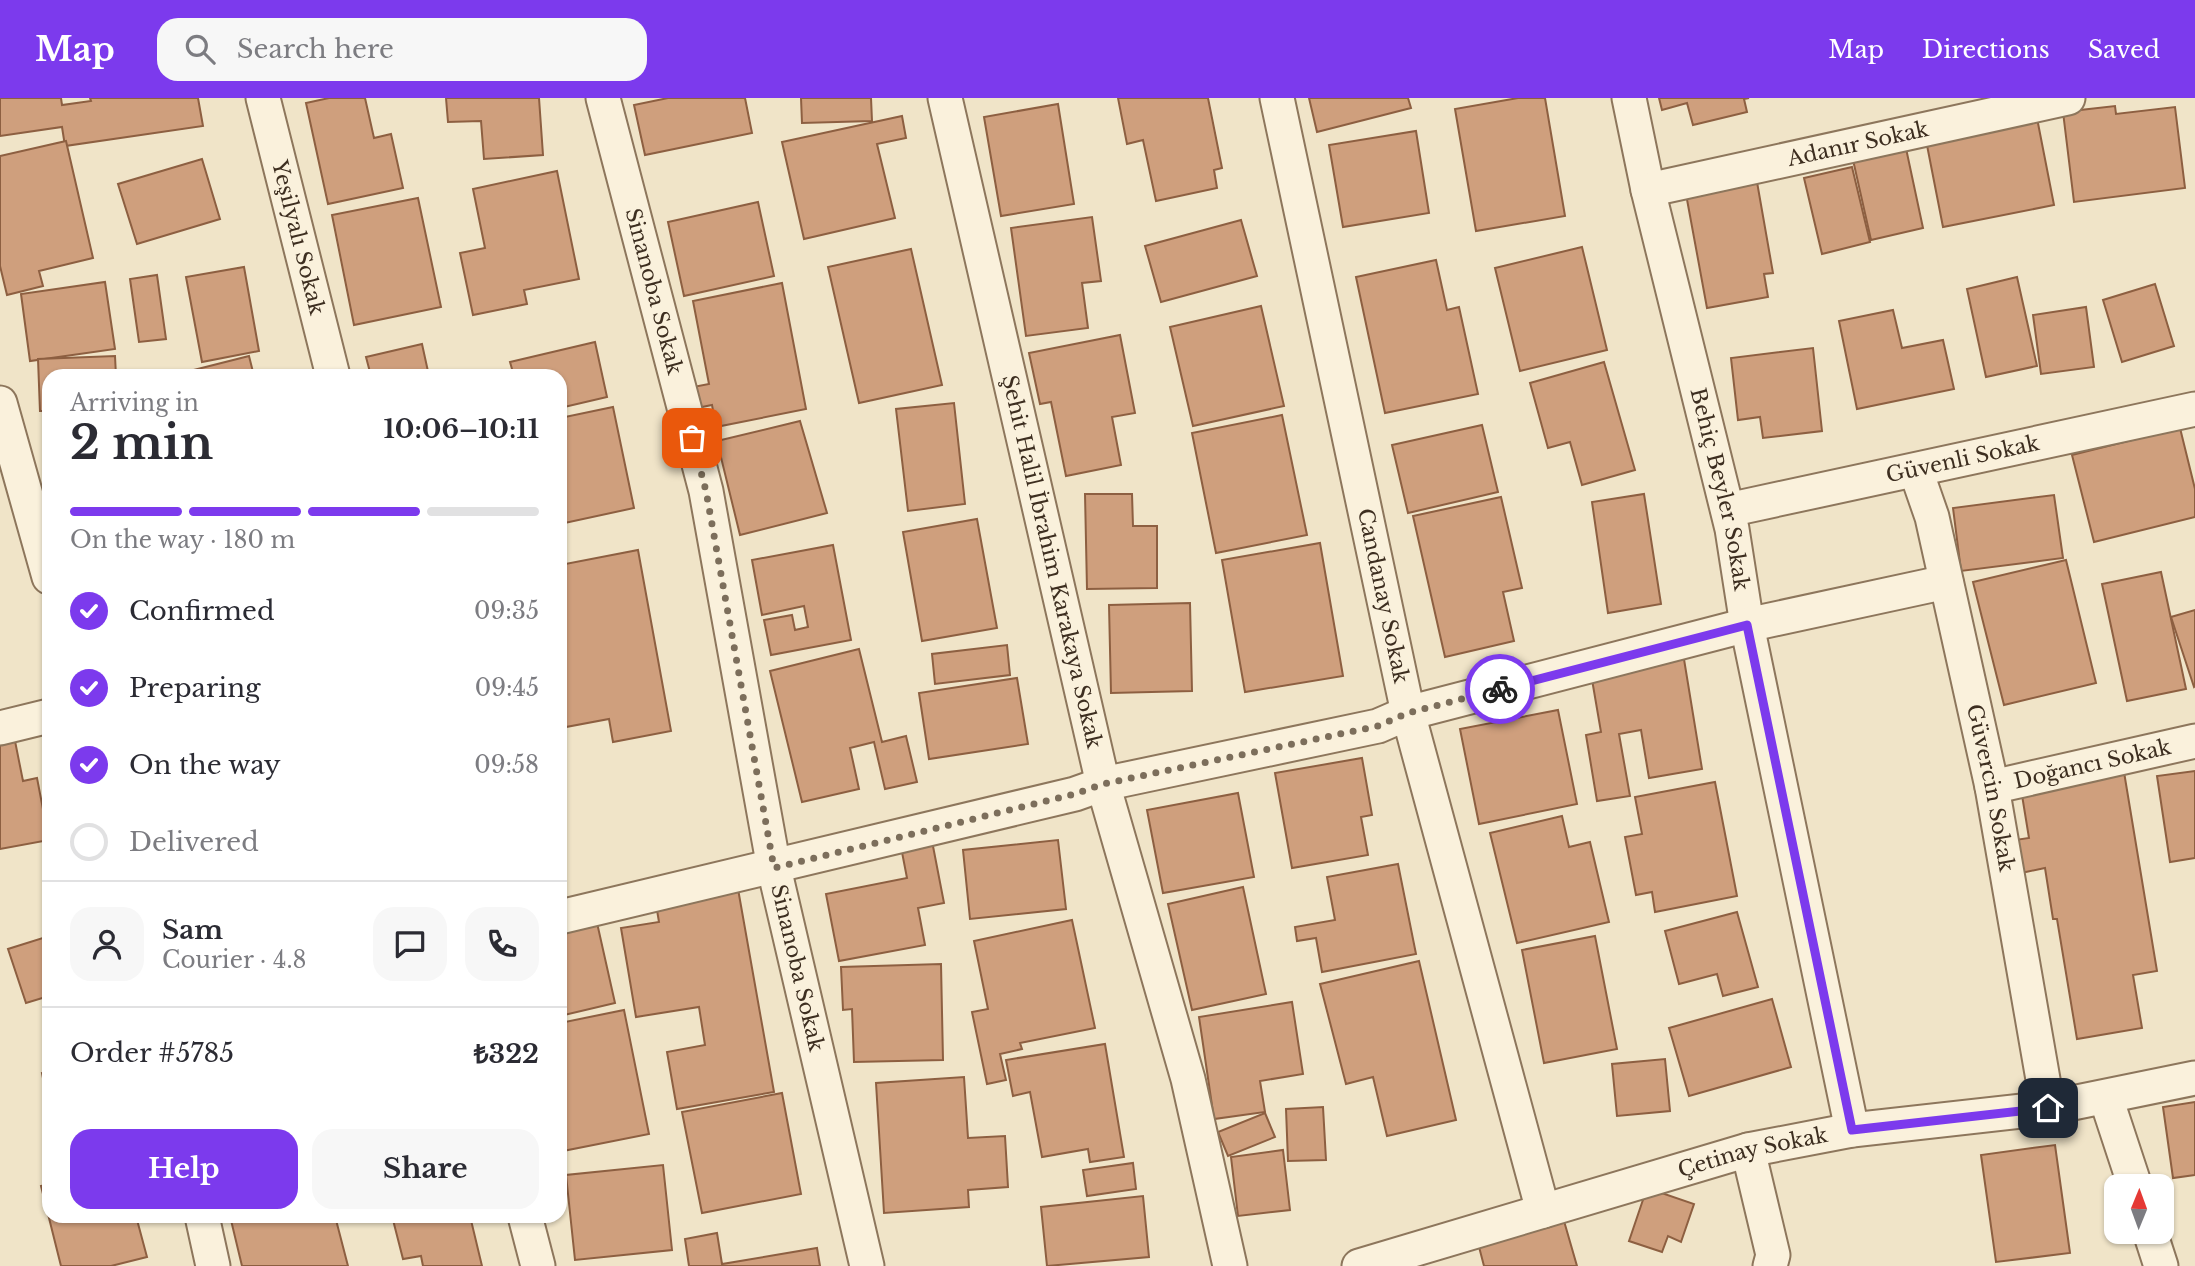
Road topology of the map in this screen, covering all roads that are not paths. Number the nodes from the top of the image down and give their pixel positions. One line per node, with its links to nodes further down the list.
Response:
1 (264, 98): 8 (street, Yeşilyalı Sokak)
2 (603, 98): 22 (street, Sinanoba Sokak)
3 (945, 98): 20 (street, Şehit Halil İbrahim Karakaya Sokak)
4 (1277, 98): 16 (street, Candanay Sokak)
5 (1629, 98): 7 (street, Behiç Beyler Sokak)
6 (2068, 98): 7 (street, Adanır Sokak)
7 (1648, 190): 12 (street, Behiç Beyler Sokak)
8 (331, 369)
9 (0, 402): 13 (street)
10 (2195, 409): 11 (street, Güvenli Sokak)
11 (1916, 471): 12 (street, Güvenli Sokak); 14 (street, Güvercin Sokak)
12 (1728, 510): 15 (street, Behiç Beyler Sokak)
13 (42, 552)
14 (1946, 582): 15 (street); 21 (street, Güvercin Sokak)
15 (1747, 625): 16 (street); 27 (street, Behiç Beyler Sokak)
16 (1408, 713): 20 (street); 30 (street, Candanay Sokak)
17 (42, 718): 18 (street)
18 (0, 727)
19 (2195, 741): 21 (street, Doğancı Sokak)
20 (1103, 784): 22 (street); 37 (street, Şehit Halil İbrahim Karakaya Sokak)
21 (1992, 787): 26 (street, Güvercin Sokak)
22 (774, 868): 23 (street); 36 (street, Sinanoba Sokak)
23 (567, 915)
24 (2195, 1078): 25 (street, Çetinay Sokak)
25 (2106, 1098): 26 (street, Çetinay Sokak); 29 (street)
26 (2048, 1108): 27 (street, Çetinay Sokak)
27 (1852, 1130): 28 (street, Çetinay Sokak)
28 (1748, 1150): 30 (street, Çetinay Sokak); 39 (street)
29 (2131, 1174)
30 (1543, 1211): 38 (street, Çetinay Sokak)
31 (204, 1223): 34 (street)
32 (527, 1223): 35 (street)
33 (2154, 1244): 40 (street)
34 (213, 1266)
35 (538, 1266)
36 (867, 1266)
37 (1230, 1266)
38 (1359, 1266)
39 (1770, 1266)
40 (2161, 1266)

